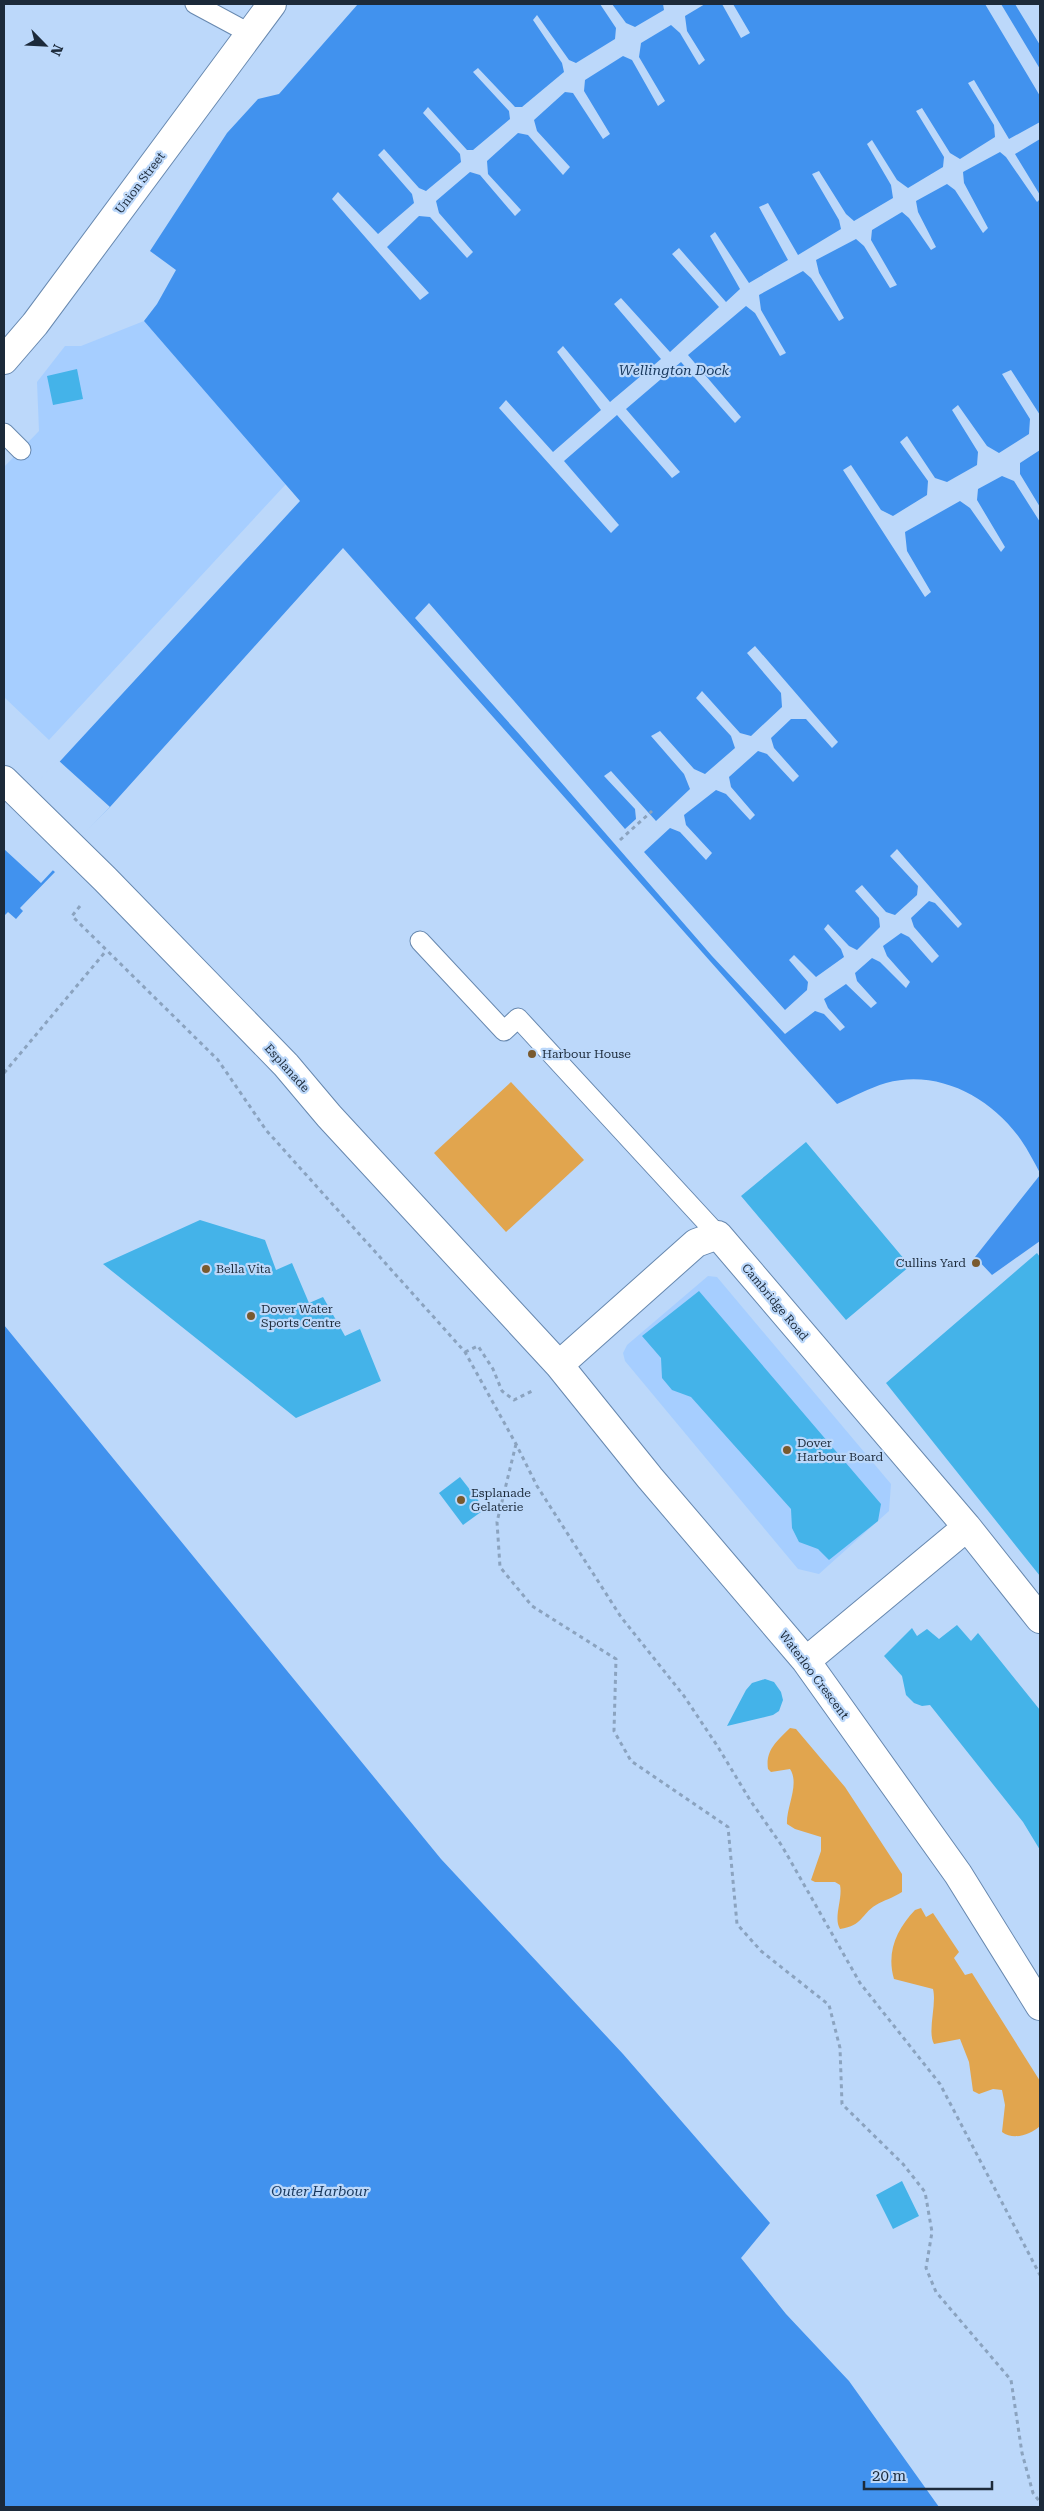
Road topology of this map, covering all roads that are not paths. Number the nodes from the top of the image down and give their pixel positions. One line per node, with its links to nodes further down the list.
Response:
1 (194, 4): 3 (lane)
2 (272, 4): 3 (street, Union Street)
3 (249, 32): 4 (street, Union Street)
4 (4, 360)
5 (4, 433): 6 (lane)
6 (21, 450)
7 (4, 780): 10 (street, Esplanade)
8 (420, 941): 9 (lane)
9 (718, 1235): 10 (street); 11 (street, Cambridge Road)
10 (559, 1365): 13 (street, Waterloo Crescent)
11 (967, 1527): 12 (street, Cambridge Road); 13 (street)
12 (1040, 1619)
13 (806, 1661): 14 (street, Waterloo Crescent)
14 (1040, 2006)

